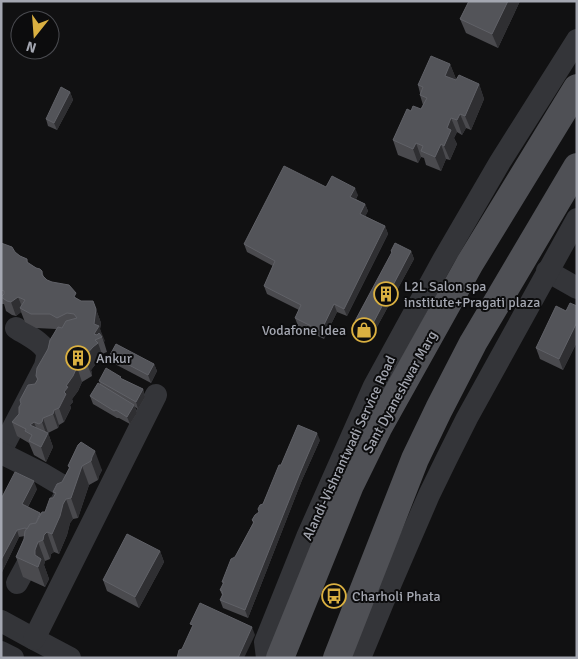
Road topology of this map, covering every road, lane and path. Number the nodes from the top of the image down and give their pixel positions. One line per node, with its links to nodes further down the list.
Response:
1 (577, 40): 16 (street, Alandi-Vishrantwadi Service Road)
2 (577, 88): 17 (main road, Sant Dyaneshwar Marg)
3 (577, 167): 18 (main road)
4 (577, 219): 5 (street)
5 (547, 271): 6 (street); 19 (street)
6 (577, 288)
7 (16, 328): 9 (street)
8 (156, 394): 12 (street)
9 (1, 452): 10 (street)
10 (17, 583)
11 (1, 621): 12 (street)
12 (34, 640): 15 (street)
13 (1, 652): 14 (street)
14 (13, 658)
15 (70, 658)
16 (267, 658)
17 (280, 658)
18 (337, 658)
19 (360, 658)

